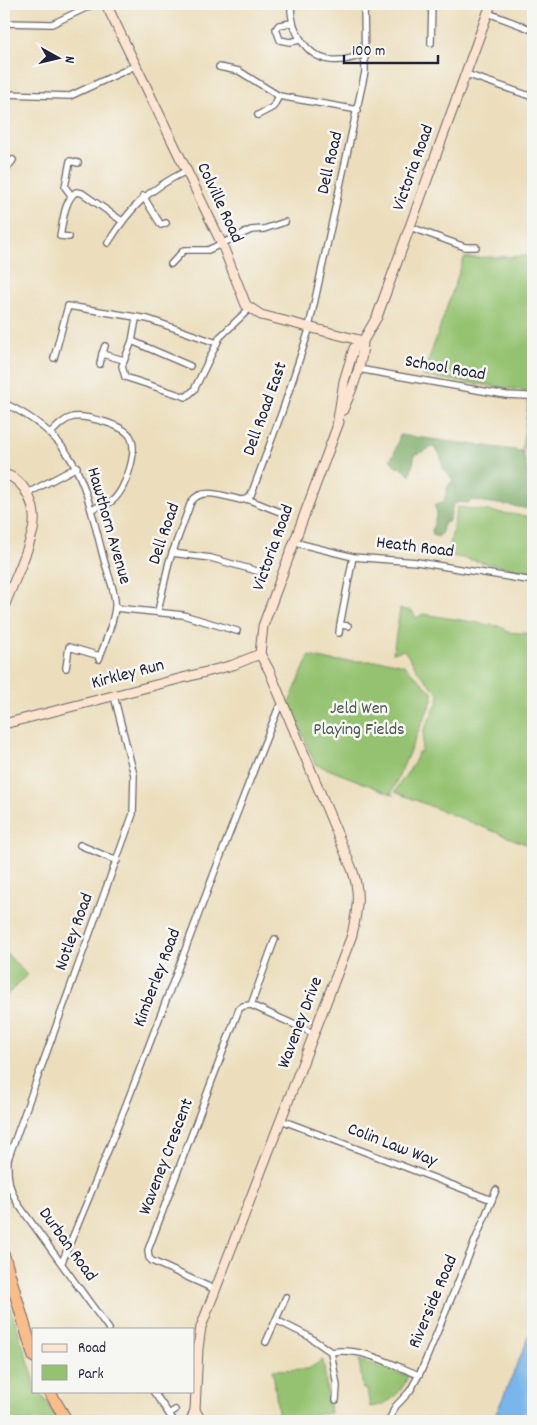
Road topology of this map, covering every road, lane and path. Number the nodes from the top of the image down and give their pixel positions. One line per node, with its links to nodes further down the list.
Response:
1 (94, 4): 8 (street)
2 (106, 4): 14 (main road, Colville Road)
3 (291, 4): 9 (street)
4 (364, 4): 13 (street, Dell Road)
5 (432, 4): 12 (street)
6 (491, 4): 7 (main road, Victoria Road)
7 (488, 14): 10 (street); 16 (main road, Victoria Road)
8 (4, 23)
9 (292, 23): 11 (street); 11 (street)
10 (533, 30)
11 (300, 40): 13 (street)
12 (431, 43)
13 (366, 56): 20 (street, Dell Road)
14 (137, 66): 17 (street); 24 (main road, Colville Road)
15 (218, 68): 18 (street)
16 (466, 74): 19 (street); 31 (main road, Victoria Road)
17 (4, 94)
18 (279, 96): 20 (street); 21 (street)
19 (533, 98)
20 (358, 110): 39 (street, Dell Road)
21 (258, 115)
22 (13, 160): 25 (street)
23 (78, 163): 26 (street)
24 (186, 171): 27 (street); 34 (main road, Colville Road)
25 (4, 172)
26 (71, 195): 28 (street); 32 (street)
27 (143, 196): 28 (street); 30 (street)
28 (122, 221): 33 (street)
29 (285, 222): 34 (street)
30 (161, 225)
31 (410, 227): 35 (street); 41 (main road, Victoria Road)
32 (69, 237)
33 (108, 243)
34 (222, 244): 36 (street); 37 (main road, Colville Road)
35 (476, 247)
36 (171, 264)
37 (249, 309): 39 (main road); 42 (street)
38 (136, 319): 40 (street); 42 (street); 45 (street)
39 (309, 327): 41 (main road); 57 (street, Dell Road East)
40 (132, 341): 46 (street); 48 (street)
41 (363, 341): 49 (main road, Victoria Road); 52 (main road, Victoria Road)
42 (217, 343): 46 (street)
43 (105, 346): 44 (street)
44 (102, 354): 46 (street); 47 (street)
45 (54, 358)
46 (124, 360)
47 (100, 364)
48 (190, 366)
49 (358, 368): 50 (street, School Road); 52 (main road, Victoria Road)
50 (527, 396)
51 (4, 403): 53 (street, Hawthorn Avenue)
52 (337, 426): 60 (main road, Victoria Road)
53 (51, 433): 54 (street, Hawthorn Avenue); 58 (street)
54 (77, 467): 56 (street); 58 (street, Hawthorn Avenue)
55 (4, 474): 56 (main road)
56 (28, 493): 65 (main road)
57 (247, 499): 59 (street, Dell Road); 61 (street, Dell Road)
58 (91, 509): 66 (street, Hawthorn Avenue)
59 (280, 512)
60 (293, 542): 62 (street, Heath Road); 72 (main road, Victoria Road)
61 (172, 553): 63 (street); 67 (street, Dell Road)
62 (353, 557): 64 (street, Heath Road); 68 (street)
63 (257, 572)
64 (533, 581)
65 (4, 607)
66 (115, 608): 67 (street); 73 (street, Hawthorn Avenue)
67 (158, 611): 70 (street)
68 (340, 625): 69 (street); 71 (street)
69 (348, 626)
70 (237, 631)
71 (339, 633)
72 (260, 654): 74 (main road, Kirkley Run); 75 (main road, Waveney Drive)
73 (66, 668)
74 (114, 696): 76 (main road, Kirkley Run); 78 (street, Notley Road)
75 (282, 705): 81 (main road, Waveney Drive); 87 (street, Kimberley Road)
76 (4, 724)
77 (80, 845): 78 (street)
78 (117, 861): 83 (street, Notley Road)
79 (275, 939): 80 (street, Waveney Crescent)
80 (251, 1005): 81 (street); 88 (street, Waveney Crescent)
81 (314, 1034): 82 (main road, Waveney Drive)
82 (281, 1120): 85 (street, Colin Law Way); 88 (main road, Waveney Drive)
83 (5, 1176): 87 (street, Durban Road)
84 (496, 1190): 85 (street, Riverside Road)
85 (492, 1200): 95 (street, Riverside Road)
86 (4, 1256): 93 (highway)
87 (62, 1262): 91 (street, Durban Road)
88 (216, 1290): 100 (main road, Waveney Drive)
89 (286, 1297): 90 (street)
90 (276, 1320): 92 (street); 94 (street)
91 (108, 1328)
92 (266, 1342)
93 (32, 1350)
94 (331, 1352): 95 (street); 98 (street)
95 (419, 1375): 106 (street, Riverside Road)
96 (50, 1392): 102 (highway)
97 (154, 1392): 101 (street)
98 (336, 1400)
99 (175, 1410): 101 (street)
100 (195, 1410): 104 (main road, Waveney Drive); 105 (main road)
101 (169, 1414): 103 (street)
102 (67, 1421)
103 (174, 1421)
104 (192, 1421)
105 (201, 1421)
106 (389, 1421)

